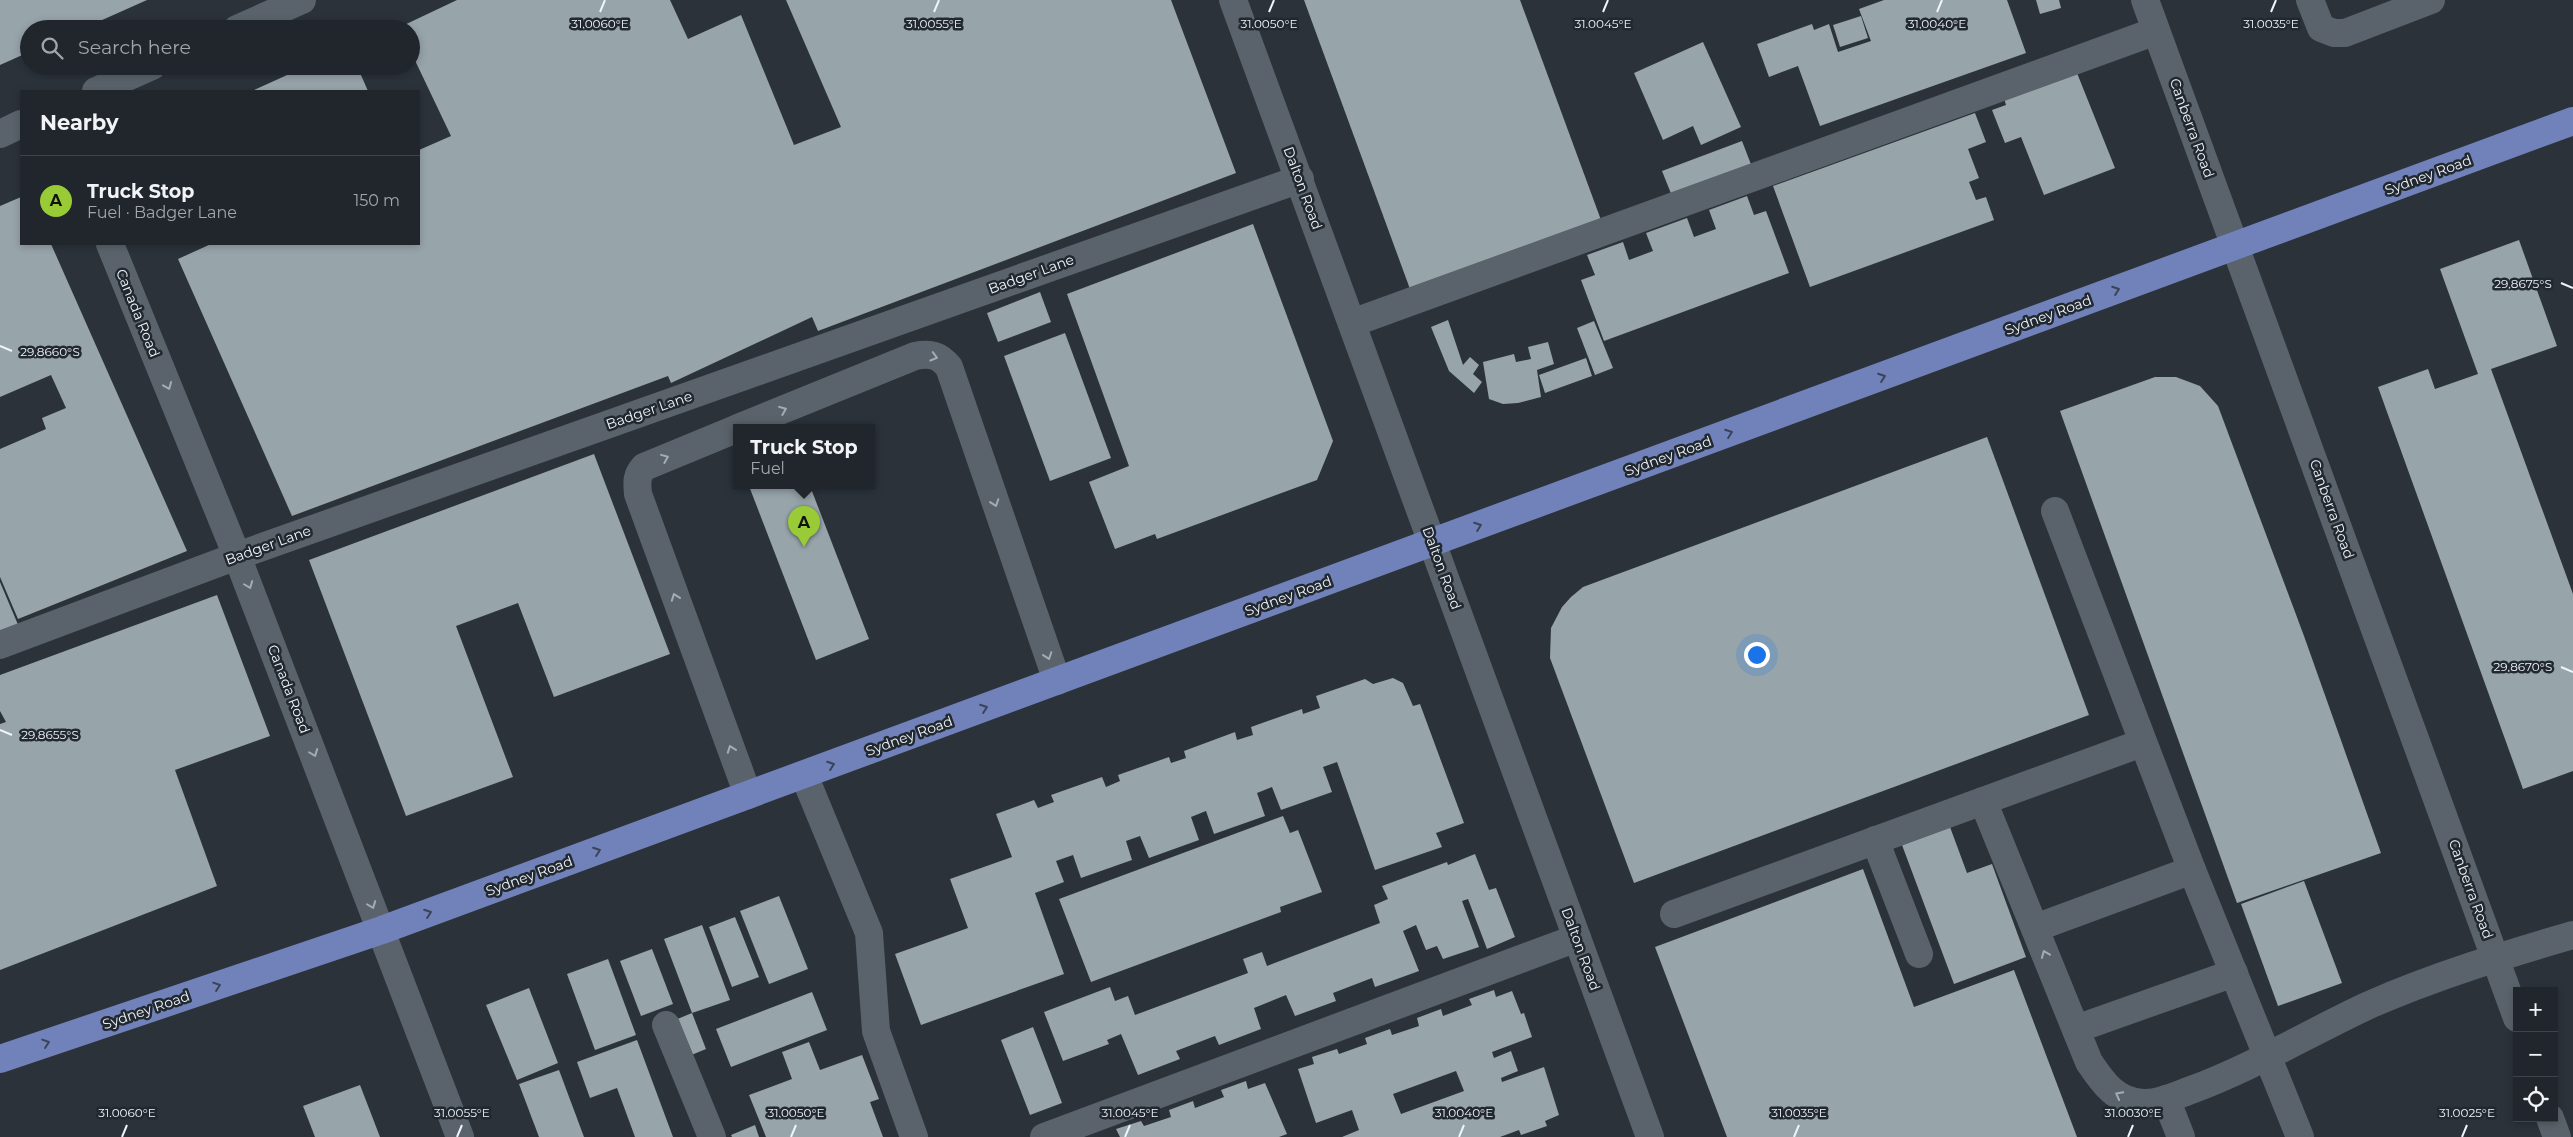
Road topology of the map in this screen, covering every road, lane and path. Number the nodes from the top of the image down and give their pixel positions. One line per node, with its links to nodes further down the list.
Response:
1 (302, 0): 6 (street)
2 (1233, 0): 13 (street, Dalton Road)
3 (2145, 0): 7 (street, Canberra Road)
4 (2310, 0): 5 (street)
5 (2431, 0)
6 (257, 20)
7 (2156, 31): 15 (street, Canberra Road); 16 (street)
8 (132, 75): 9 (street)
9 (98, 90)
10 (2573, 121): 15 (main road, Sydney Road)
11 (20, 124): 12 (street)
12 (0, 134)
13 (1300, 179): 16 (street, Dalton Road); 21 (street, Badger Lane)
14 (110, 245): 21 (street, Canada Road, one-way to 21)
15 (2236, 246): 20 (main road, Sydney Road, one-way to 15); 36 (street, Canberra Road)
16 (1352, 323): 20 (street, Dalton Road)
17 (747, 424): 23 (street, one-way to 23)
18 (733, 430): 26 (street, one-way to 18)
19 (2055, 511): 24 (street)
20 (1432, 542): 23 (main road, Sydney Road); 34 (street, Dalton Road)
21 (237, 556): 22 (street, Badger Lane); 32 (street, Canada Road, one-way to 32)
22 (0, 645)
23 (1057, 681): 25 (main road, Sydney Road, one-way to 23)
24 (2142, 743): 27 (street); 29 (street)
25 (804, 775): 26 (main road, Sydney Road); 47 (street)
26 (748, 795): 32 (main road, Sydney Road, one-way to 26)
27 (1983, 801): 28 (street); 31 (street)
28 (1875, 840): 30 (street); 35 (street)
29 (2192, 870): 31 (street); 37 (street)
30 (1674, 914)
31 (2035, 928): 40 (street, one-way to 31)
32 (382, 930): 42 (main road, Sydney Road, one-way to 32); 45 (street, Canada Road)
33 (2573, 935): 36 (street)
34 (1578, 938): 48 (street); 49 (street, Dalton Road)
35 (1919, 954)
36 (2496, 957): 38 (street, Canberra Road); 41 (street)
37 (2234, 973): 40 (street); 41 (street)
38 (2513, 1006)
39 (666, 1025): 46 (street)
40 (2076, 1029): 43 (street, one-way to 40)
41 (2267, 1056): 43 (street); 51 (street)
42 (0, 1059)
43 (2166, 1099): 50 (street)
44 (2551, 1122): 52 (street)
45 (460, 1137)
46 (712, 1137)
47 (914, 1137)
48 (1044, 1137)
49 (1650, 1137)
50 (2181, 1137)
51 (2300, 1137)
52 (2557, 1137)

